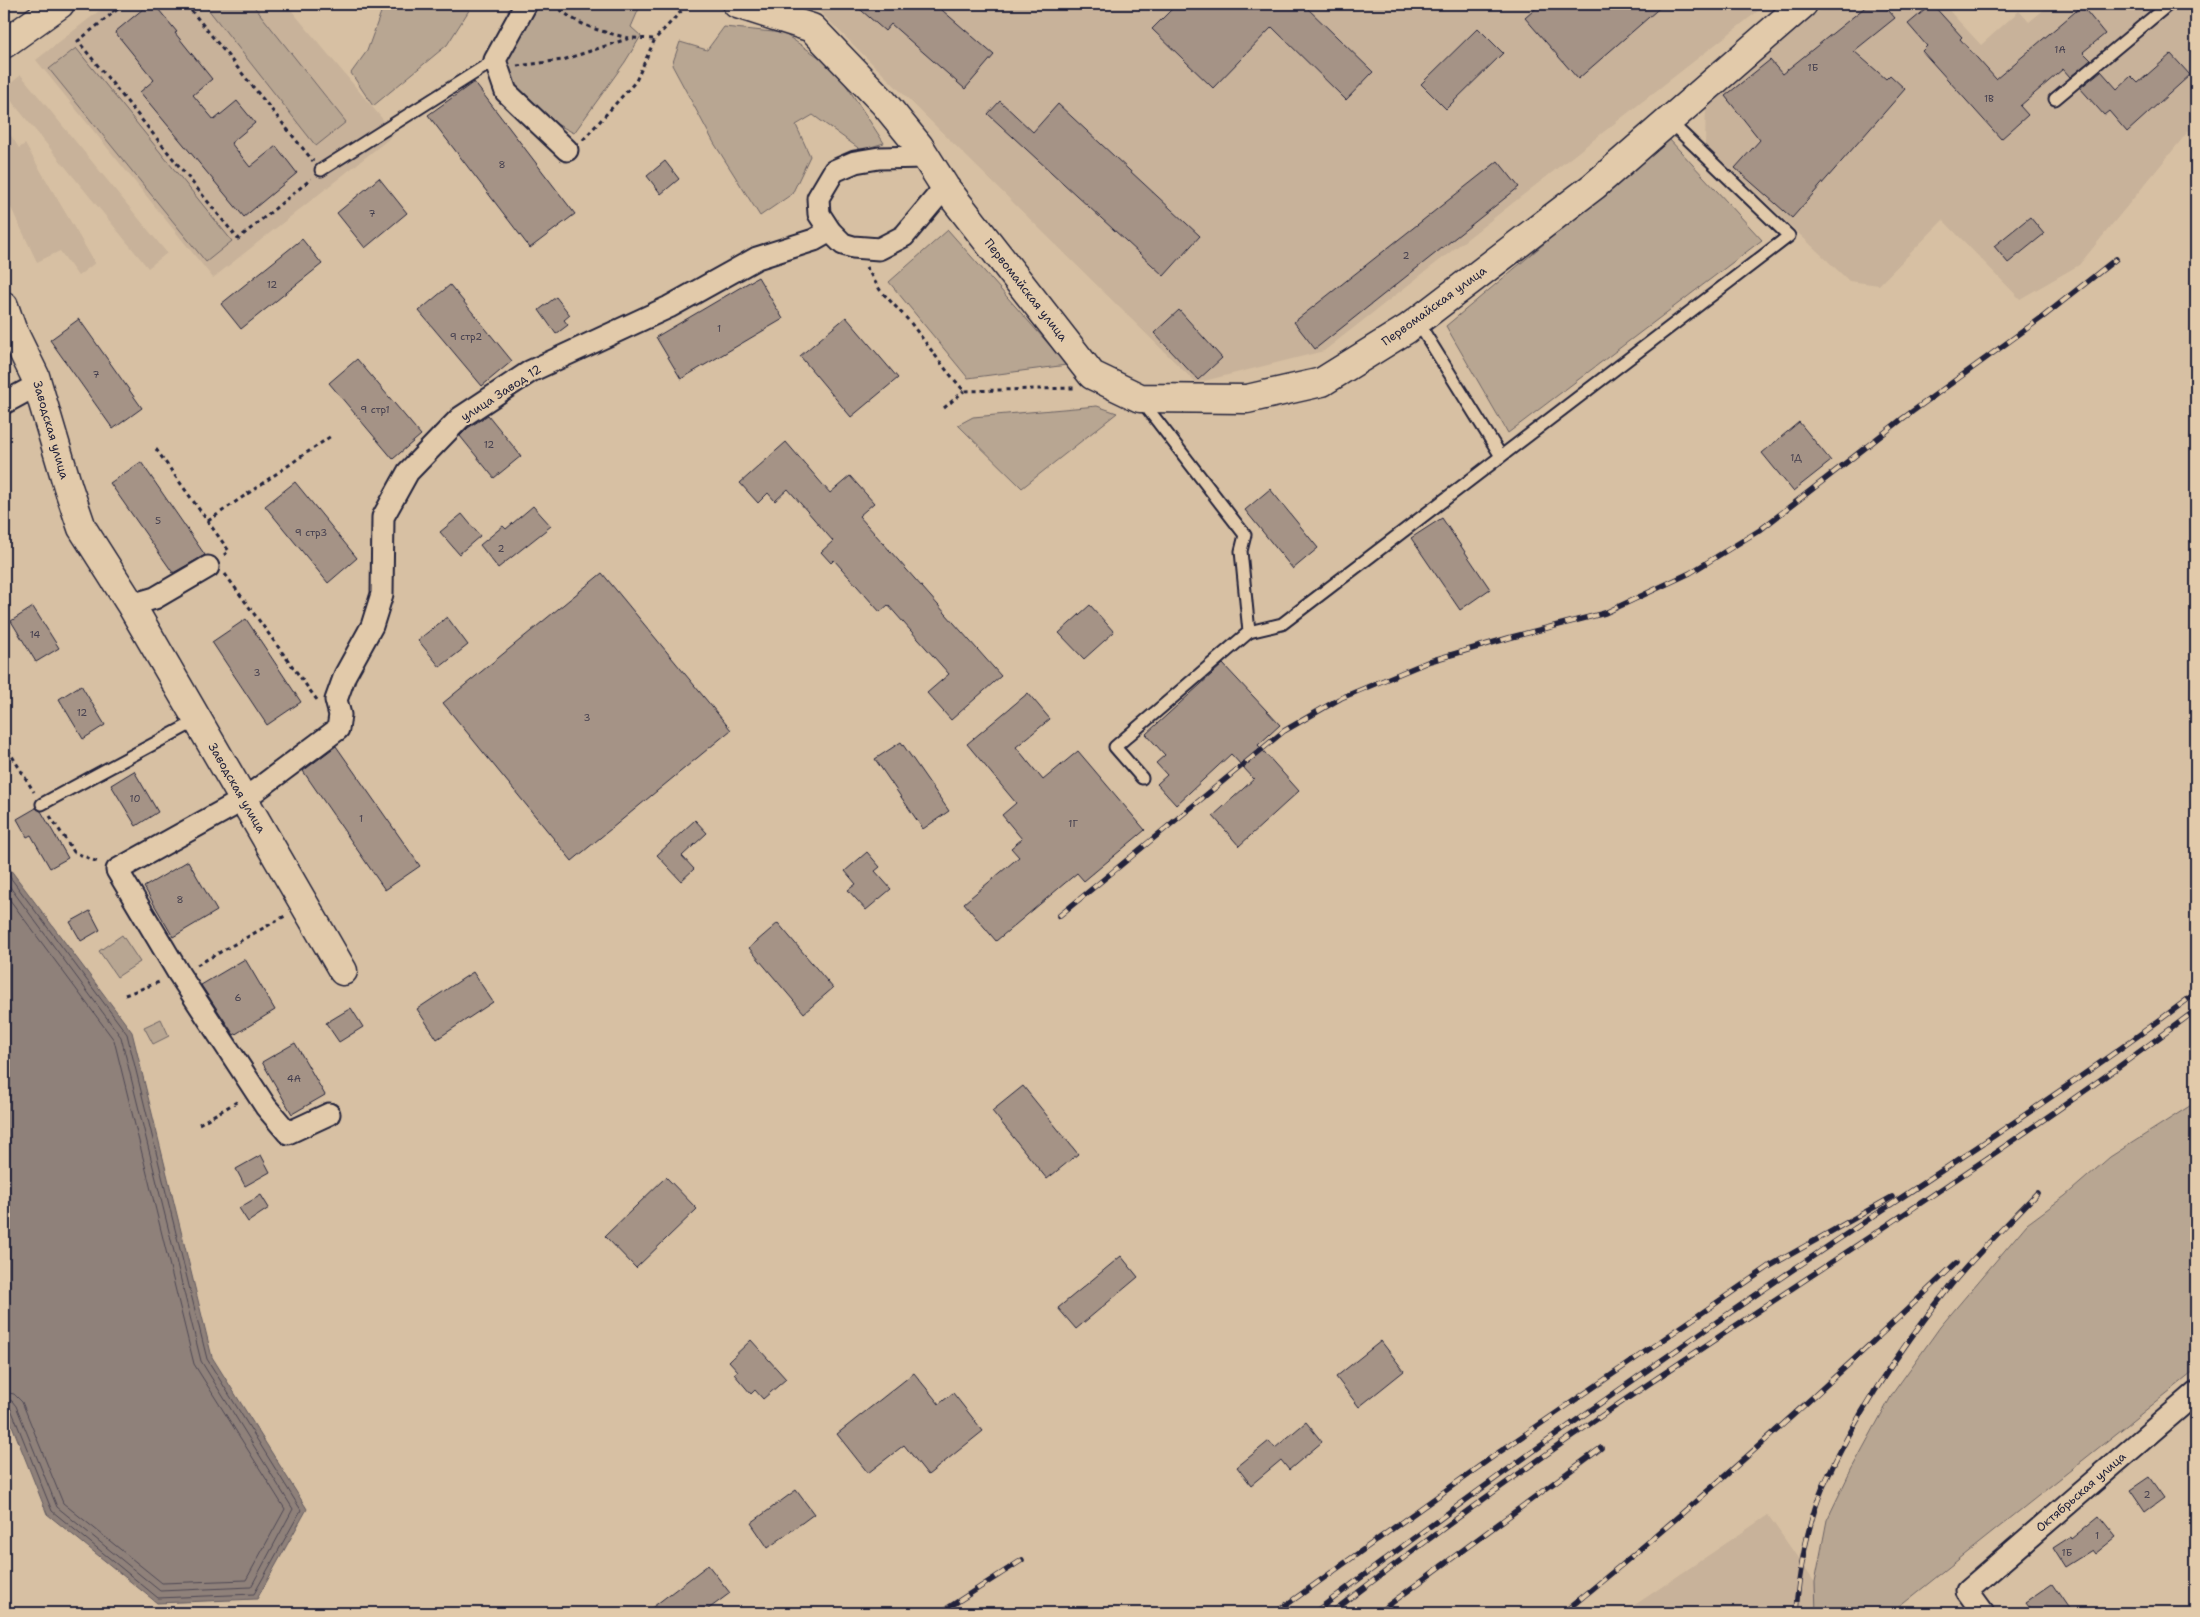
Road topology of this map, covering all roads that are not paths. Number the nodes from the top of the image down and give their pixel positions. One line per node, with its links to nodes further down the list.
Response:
1 (60, 4): 6 (street)
2 (526, 4): 7 (street)
3 (737, 4): 11 (street, Первомайская улица)
4 (1803, 4): 9 (street, Первомайская улица)
5 (2170, 4): 8 (lane)
6 (4, 44)
7 (495, 60): 10 (street); 12 (lane)
8 (2055, 99)
9 (1669, 121): 16 (street, Первомайская улица); 20 (lane)
10 (574, 146)
11 (925, 157): 13 (street, Первомайская улица); 14 (street)
12 (321, 170)
13 (945, 187): 14 (street); 18 (street, Первомайская улица)
14 (830, 231): 26 (street, улица Завод 12)
15 (4, 306): 17 (street, Заводская улица)
16 (1418, 321): 18 (street, Первомайская улица); 20 (lane)
17 (37, 385): 19 (street); 22 (street, Заводская улица)
18 (1140, 398): 23 (lane)
19 (4, 403)
20 (1501, 456): 23 (lane)
21 (214, 568): 22 (street)
22 (131, 605): 24 (street, Заводская улица)
23 (1249, 632): 25 (lane)
24 (198, 720): 26 (street, Заводская улица); 27 (lane)
25 (1142, 778)
26 (243, 800): 28 (street, Заводская улица); 29 (street)
27 (42, 804)
28 (343, 971)
29 (330, 1114)
30 (2196, 1393): 31 (street, Октябрьская улица)
31 (1984, 1613)

